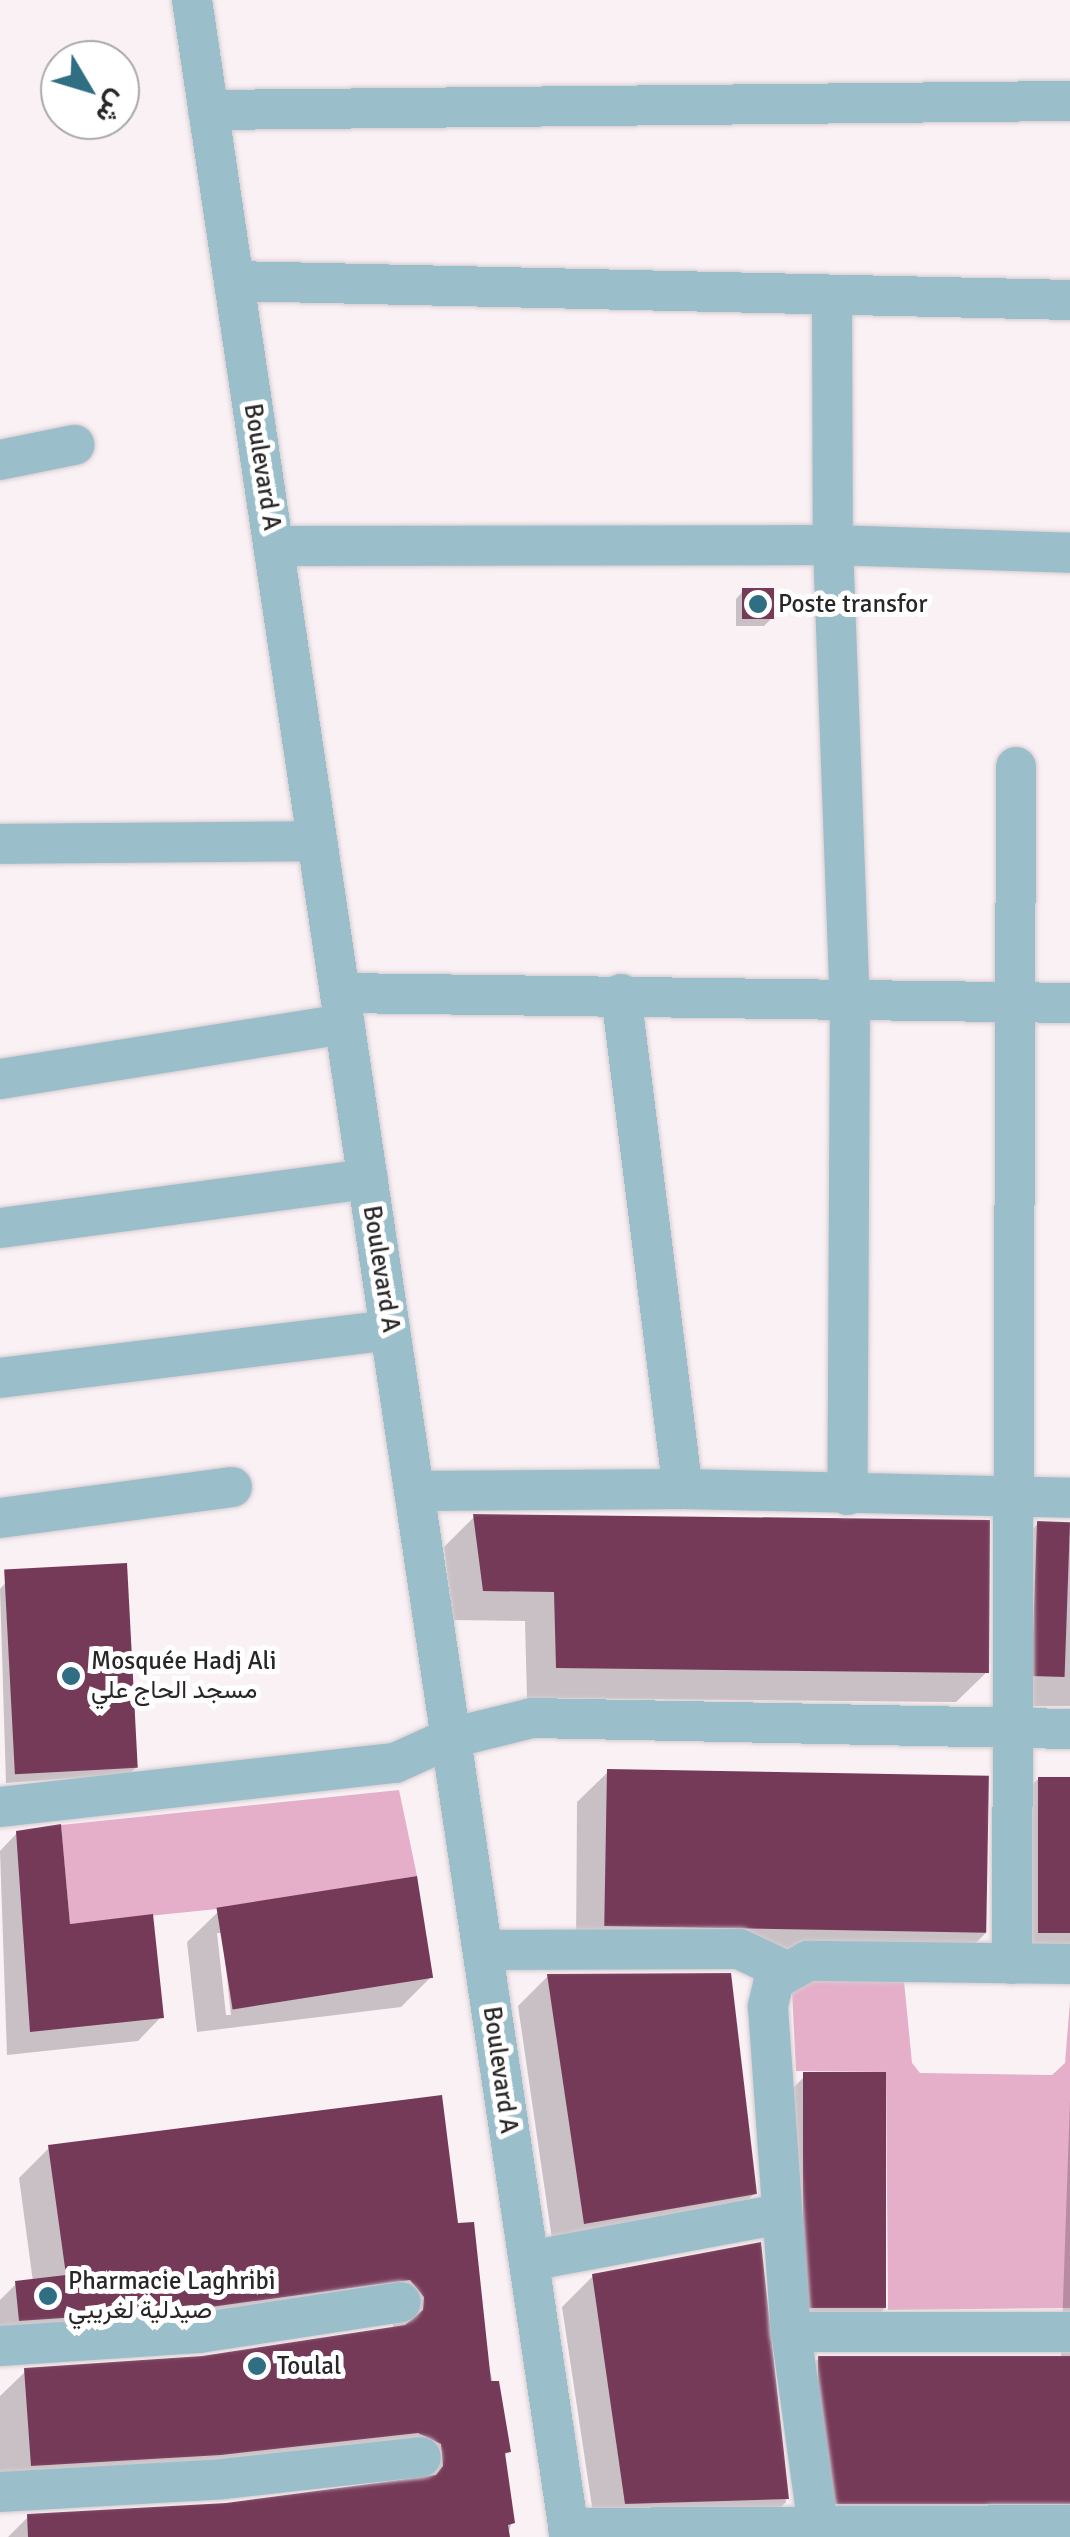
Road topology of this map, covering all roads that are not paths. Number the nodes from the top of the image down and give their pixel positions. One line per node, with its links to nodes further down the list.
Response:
1 (192, 0): 3 (street, Boulevard A)
2 (1070, 101): 3 (street)
3 (208, 110): 4 (street, Boulevard A)
4 (234, 281): 5 (street); 10 (street, Boulevard A)
5 (832, 297): 6 (street); 9 (street)
6 (1070, 300)
7 (74, 445): 8 (street)
8 (0, 460)
9 (833, 544): 10 (street); 11 (street); 16 (street)
10 (274, 546): 13 (street, Boulevard A)
11 (1070, 552)
12 (1016, 766): 17 (street)
13 (317, 842): 14 (street); 19 (street, Boulevard A)
14 (0, 844)
15 (620, 994): 16 (street); 19 (street); 26 (street)
16 (850, 1002): 17 (street); 28 (street)
17 (1015, 1003): 18 (street); 30 (street)
18 (1070, 1003)
19 (343, 1008): 20 (street); 21 (street, Boulevard A)
20 (0, 1079)
21 (368, 1179): 22 (street); 23 (street, Boulevard A)
22 (0, 1228)
23 (390, 1330): 24 (street); 27 (street, Boulevard A)
24 (0, 1378)
25 (232, 1487): 31 (street)
26 (683, 1488): 27 (street); 28 (street)
27 (414, 1491): 34 (street, Boulevard A)
28 (847, 1494): 30 (street)
29 (1070, 1498): 30 (street)
30 (1013, 1499): 32 (street)
31 (0, 1518)
32 (1012, 1728): 33 (street); 34 (street); 37 (street)
33 (1070, 1729)
34 (451, 1738): 35 (street); 36 (street, Boulevard A)
35 (0, 1807)
36 (482, 1950): 39 (street); 41 (street, Boulevard A)
37 (1012, 1964): 38 (street); 39 (street)
38 (1070, 1964)
39 (784, 1970): 40 (street)
40 (781, 2214): 41 (street); 43 (street)
41 (529, 2261): 50 (street, Boulevard A)
42 (402, 2302): 45 (street)
43 (791, 2332): 44 (street); 49 (street)
44 (1070, 2332)
45 (0, 2346)
46 (420, 2458): 47 (street)
47 (0, 2492)
48 (1070, 2525): 49 (street)
49 (818, 2526): 50 (street)
50 (569, 2532)

